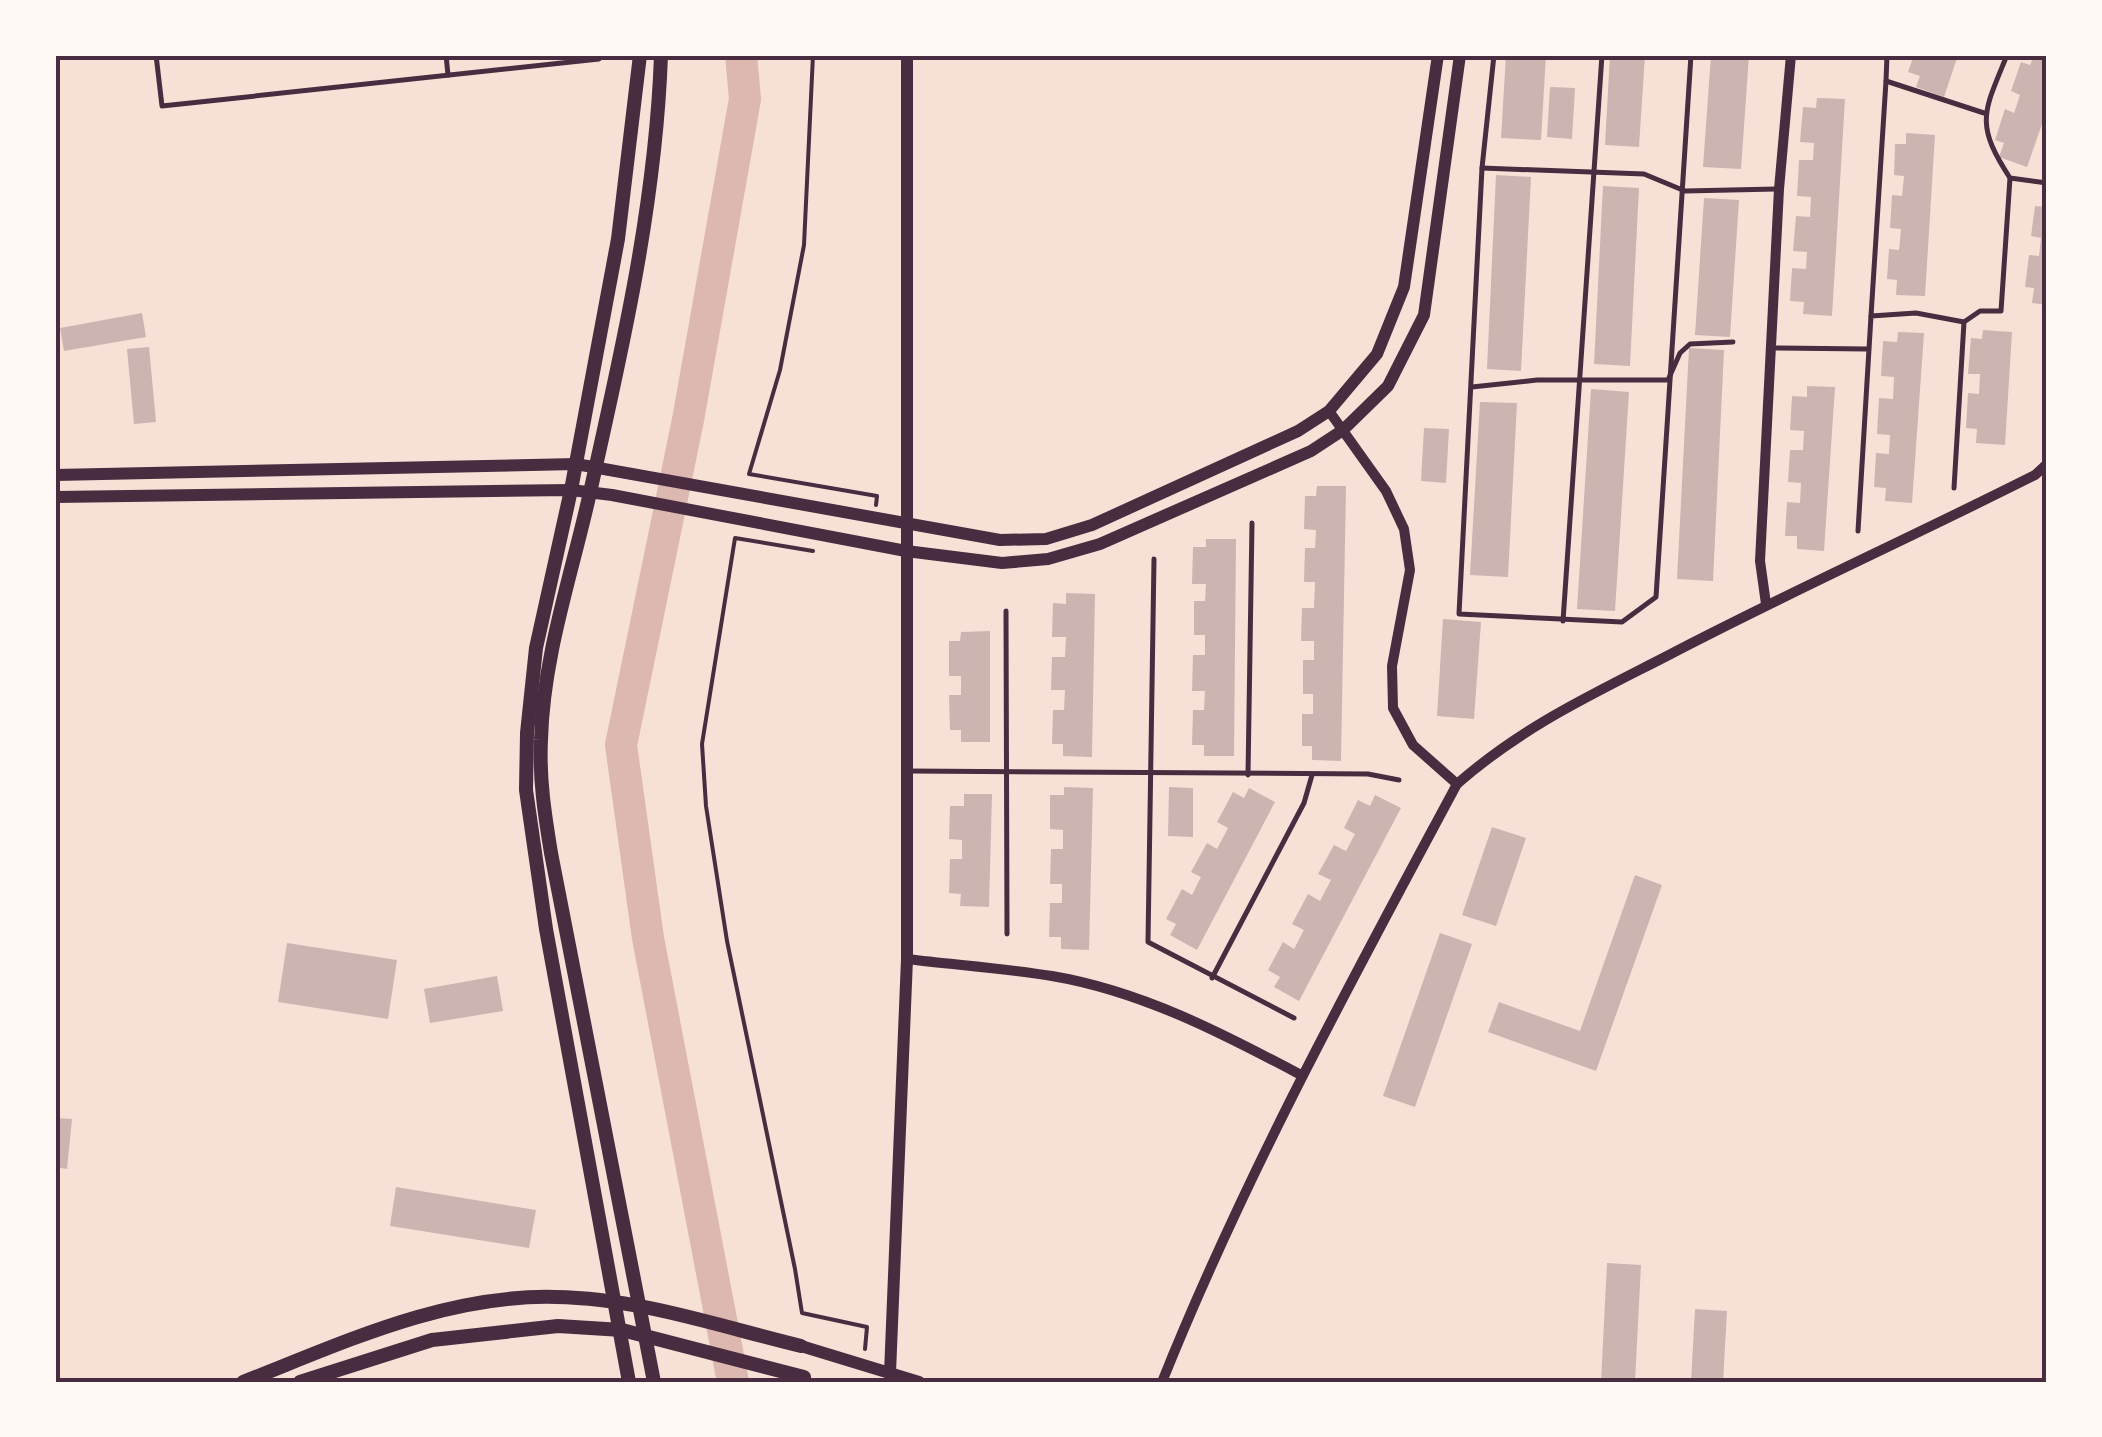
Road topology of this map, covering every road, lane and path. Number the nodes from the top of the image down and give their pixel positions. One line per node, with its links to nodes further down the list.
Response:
1 (156, 55): 16 (lane)
2 (446, 55): 16 (lane)
3 (640, 55): 35 (main road)
4 (661, 55): 37 (main road)
5 (813, 55): 43 (path)
6 (906, 55): 45 (street)
7 (1438, 55): 33 (street)
8 (1460, 55): 34 (street)
9 (1494, 55): 19 (lane)
10 (1602, 55): 20 (lane)
11 (1692, 55): 24 (lane)
12 (1791, 55): 23 (street)
13 (1887, 55): 17 (lane)
14 (2007, 55): 18 (lane)
15 (599, 59): 16 (lane)
16 (448, 75)
17 (1886, 81): 18 (lane); 25 (lane)
18 (1984, 113): 21 (lane)
19 (1482, 168): 20 (lane); 32 (lane)
20 (1594, 172): 24 (lane); 31 (lane)
21 (2010, 178): 22 (lane); 26 (lane)
22 (2047, 183)
23 (1780, 189): 24 (lane); 28 (street)
24 (1684, 192): 30 (lane)
25 (1872, 316): 26 (lane); 29 (lane)
26 (1964, 322): 39 (lane)
27 (1734, 342): 30 (lane)
28 (1772, 348): 29 (lane); 50 (street)
29 (1867, 348): 46 (lane)
30 (1668, 380): 31 (lane); 52 (lane)
31 (1581, 382): 32 (lane); 52 (lane)
32 (1472, 387): 52 (lane)
33 (1329, 411): 34 (street); 45 (street)
34 (1343, 430): 47 (street); 59 (street)
35 (576, 464): 37 (street); 38 (street); 40 (main road)
36 (2047, 464): 50 (street)
37 (596, 467): 41 (main road); 43 (street)
38 (55, 475)
39 (1954, 488)
40 (572, 490): 41 (street); 42 (street); 65 (main road)
41 (590, 491): 47 (street); 66 (main road)
42 (55, 497)
43 (873, 520): 45 (street)
44 (1252, 523): 56 (lane)
45 (908, 526): 47 (street)
46 (1858, 531)
47 (906, 551): 53 (street)
48 (822, 552): 70 (path)
49 (1154, 559): 55 (lane)
50 (1766, 604): 59 (street)
51 (1006, 611): 54 (lane)
52 (1563, 621)
53 (906, 771): 54 (lane); 61 (street)
54 (1007, 773): 55 (lane); 60 (lane)
55 (1150, 774): 56 (lane); 62 (lane)
56 (1248, 774): 57 (lane)
57 (1312, 775): 58 (lane); 62 (lane)
58 (1399, 780)
59 (1458, 784): 64 (street)
60 (1008, 934)
61 (906, 959): 64 (street); 71 (street)
62 (1212, 978): 63 (lane)
63 (1294, 1018)
64 (1302, 1074): 78 (street)
65 (614, 1304): 66 (main road); 67 (main road); 73 (main road)
66 (638, 1308): 68 (main road); 69 (main road)
67 (622, 1330): 68 (main road); 74 (main road); 75 (main road)
68 (643, 1335): 72 (main road); 76 (main road)
69 (801, 1346): 70 (street)
70 (863, 1365): 71 (street)
71 (890, 1373): 77 (street)
72 (811, 1380)
73 (243, 1382)
74 (300, 1382)
75 (629, 1382)
76 (654, 1382)
77 (919, 1382)
78 (1162, 1382)

